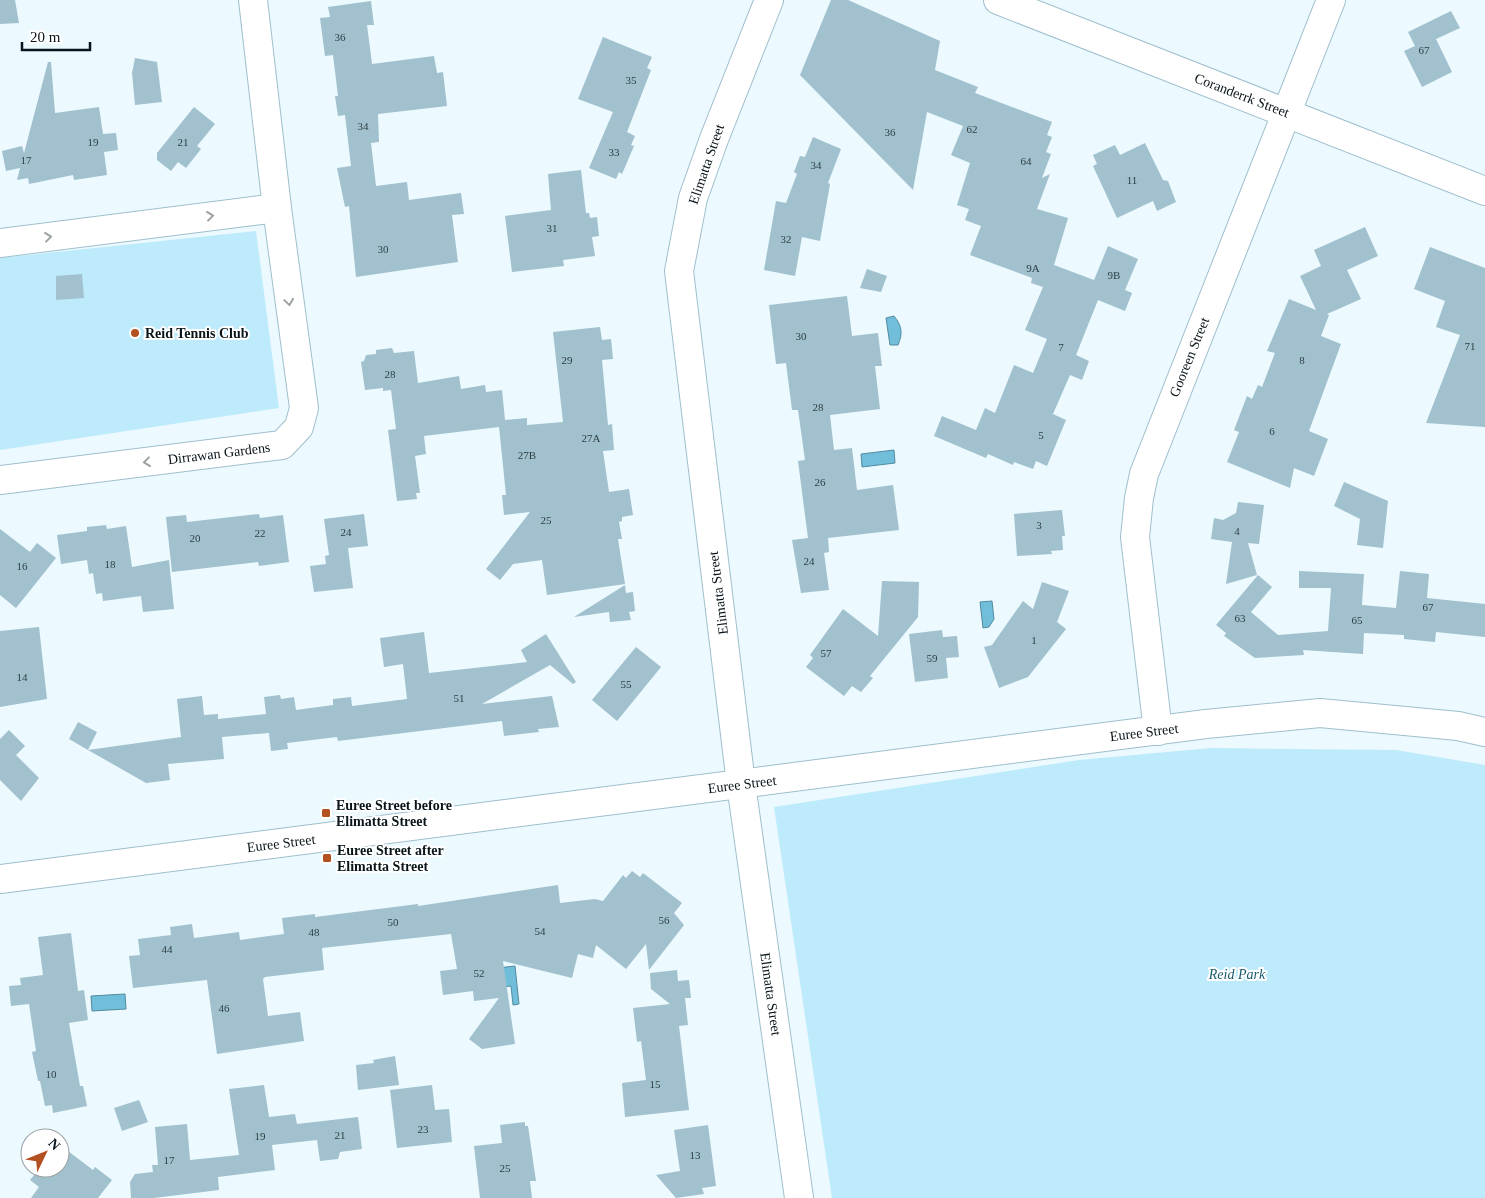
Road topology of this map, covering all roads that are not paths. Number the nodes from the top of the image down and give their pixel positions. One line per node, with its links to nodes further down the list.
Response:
1 (253, 0): 7 (street, Dirrawan Gardens)
2 (769, 0): 12 (street, Elimatta Street)
3 (998, 0): 5 (street, Coranderrk Street)
4 (1331, 0): 5 (street, Gooreen Street)
5 (1287, 112): 6 (street, Coranderrk Street); 10 (street, Gooreen Street)
6 (1485, 191)
7 (276, 208): 8 (street, one-way to 7); 9 (street, Dirrawan Gardens, one-way to 9)
8 (0, 243)
9 (0, 480)
10 (1158, 730): 11 (street, Euree Street); 12 (street, Euree Street)
11 (1485, 732)
12 (741, 784): 13 (street, Euree Street); 14 (street, Elimatta Street)
13 (0, 879)
14 (799, 1198)

